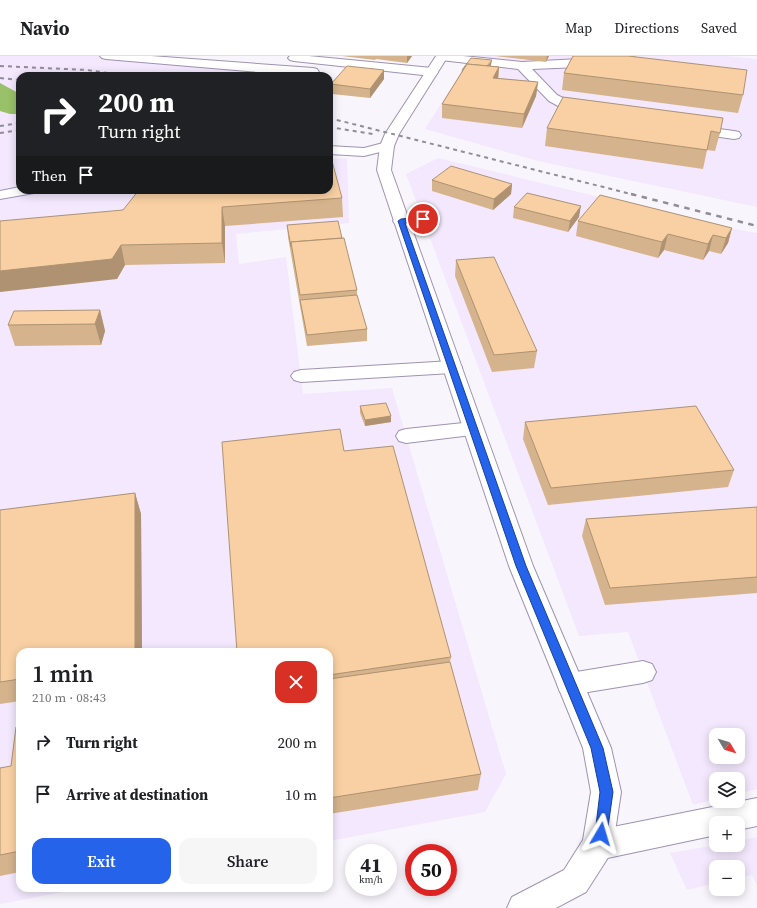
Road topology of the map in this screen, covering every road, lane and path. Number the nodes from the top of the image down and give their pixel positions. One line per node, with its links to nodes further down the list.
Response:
1 (106, 56): 4 (main road)
2 (280, 57): 3 (main road)
3 (438, 62): 5 (main road); 13 (main road)
4 (217, 65): 7 (main road); 8 (main road)
5 (522, 66): 6 (main road); 10 (main road)
6 (611, 66)
7 (213, 72)
8 (265, 72): 9 (main road)
9 (313, 72)
10 (602, 116)
11 (680, 127): 12 (main road)
12 (734, 135)
13 (386, 146): 14 (main road); 17 (main road)
14 (333, 150)
15 (16, 192): 16 (main road)
16 (0, 195)
17 (452, 367): 18 (main road); 19 (main road)
18 (301, 376)
19 (473, 429): 20 (main road); 22 (main road)
20 (406, 436)
21 (643, 672): 22 (main road)
22 (570, 684): 24 (main road)
23 (757, 812): 24 (main road)
24 (598, 845): 25 (main road)
25 (535, 905)

